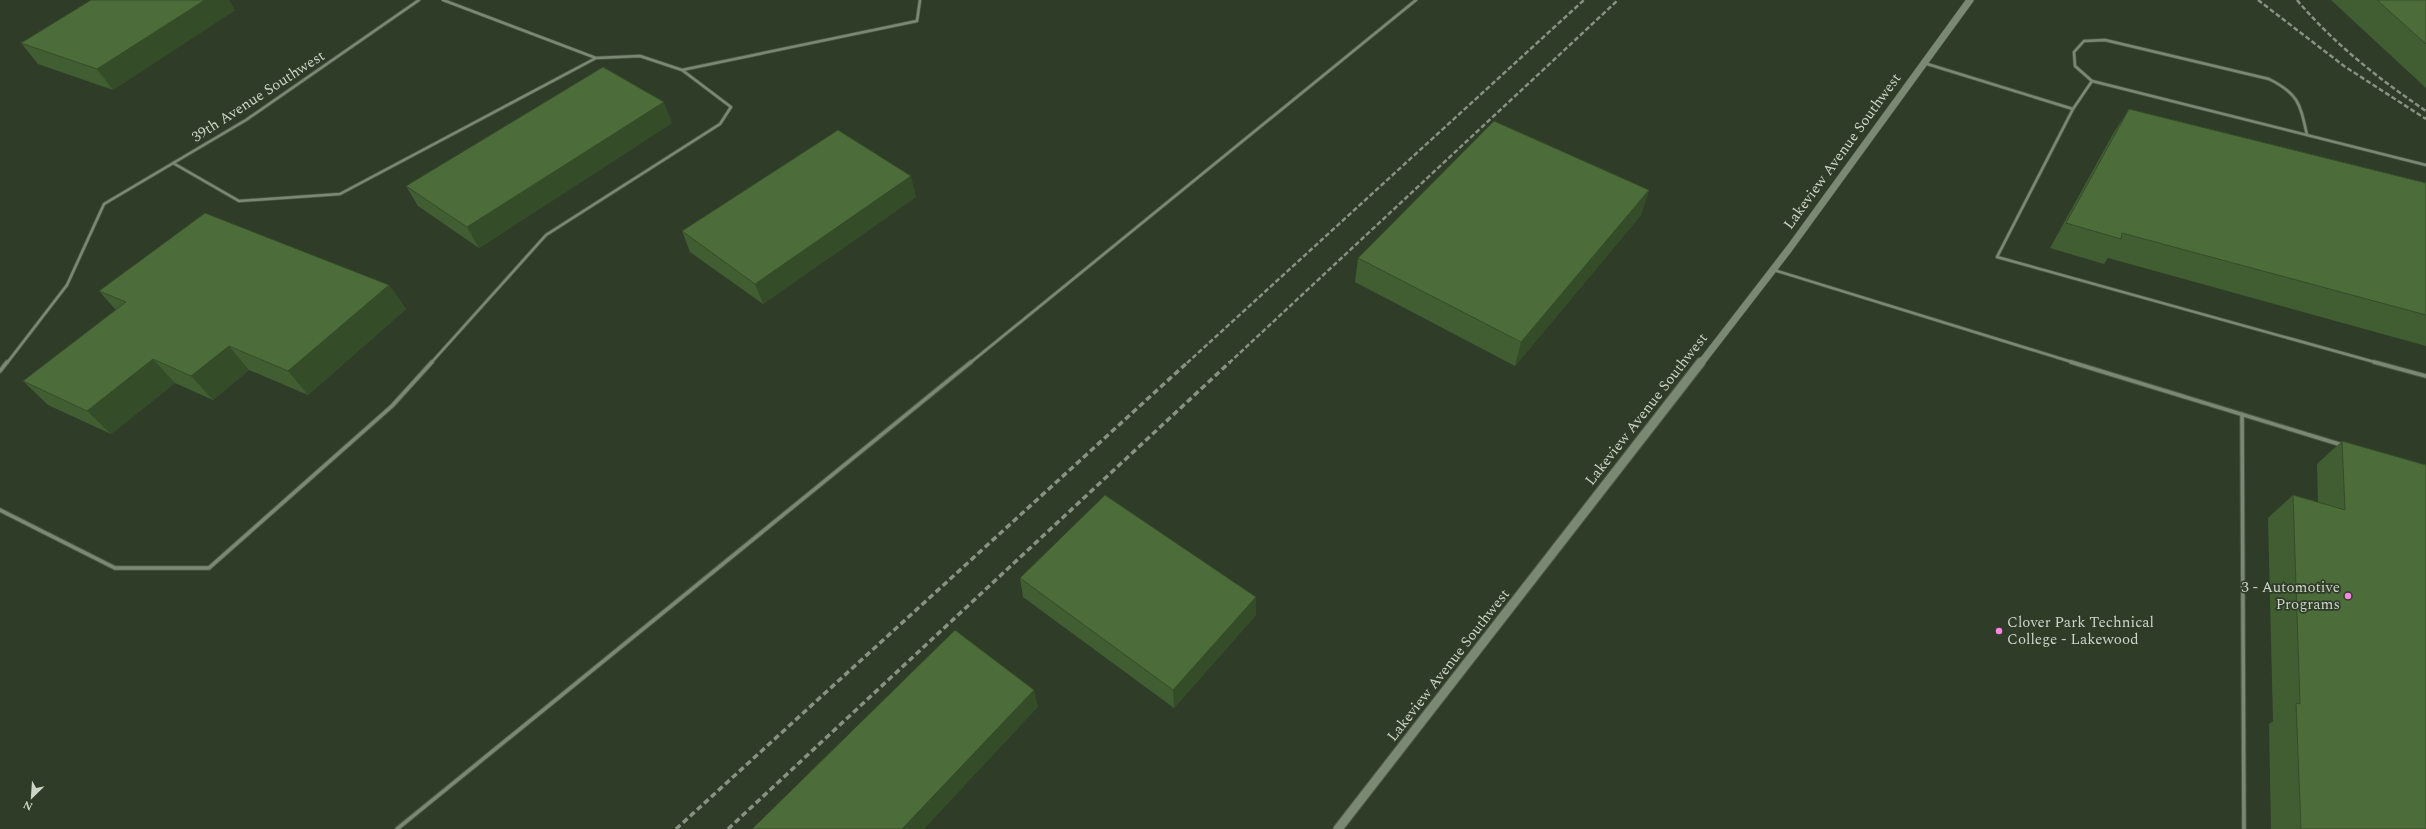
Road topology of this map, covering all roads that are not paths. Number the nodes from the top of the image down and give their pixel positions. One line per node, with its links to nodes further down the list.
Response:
1 (419, 0): 12 (lane, 39th Avenue Southwest)
2 (443, 0): 6 (lane)
3 (920, 0): 8 (lane)
4 (1416, 0): 20 (lane)
5 (1970, 0): 7 (street, Lakeview Avenue Southwest)
6 (596, 58): 8 (lane); 12 (lane)
7 (1924, 63): 10 (lane); 14 (street, Lakeview Avenue Southwest)
8 (682, 70): 19 (lane)
9 (2092, 81): 10 (lane); 11 (lane); 11 (lane)
10 (2073, 109): 16 (lane)
11 (2307, 135): 13 (lane)
12 (173, 163): 15 (lane, 39th Avenue Southwest)
13 (2426, 165)
14 (1772, 270): 17 (lane); 21 (street, Lakeview Avenue Southwest)
15 (0, 371)
16 (2426, 376)
17 (2242, 414): 18 (lane); 22 (lane)
18 (2345, 446)
19 (0, 510)
20 (397, 829)
21 (1338, 829)
22 (2244, 829)

